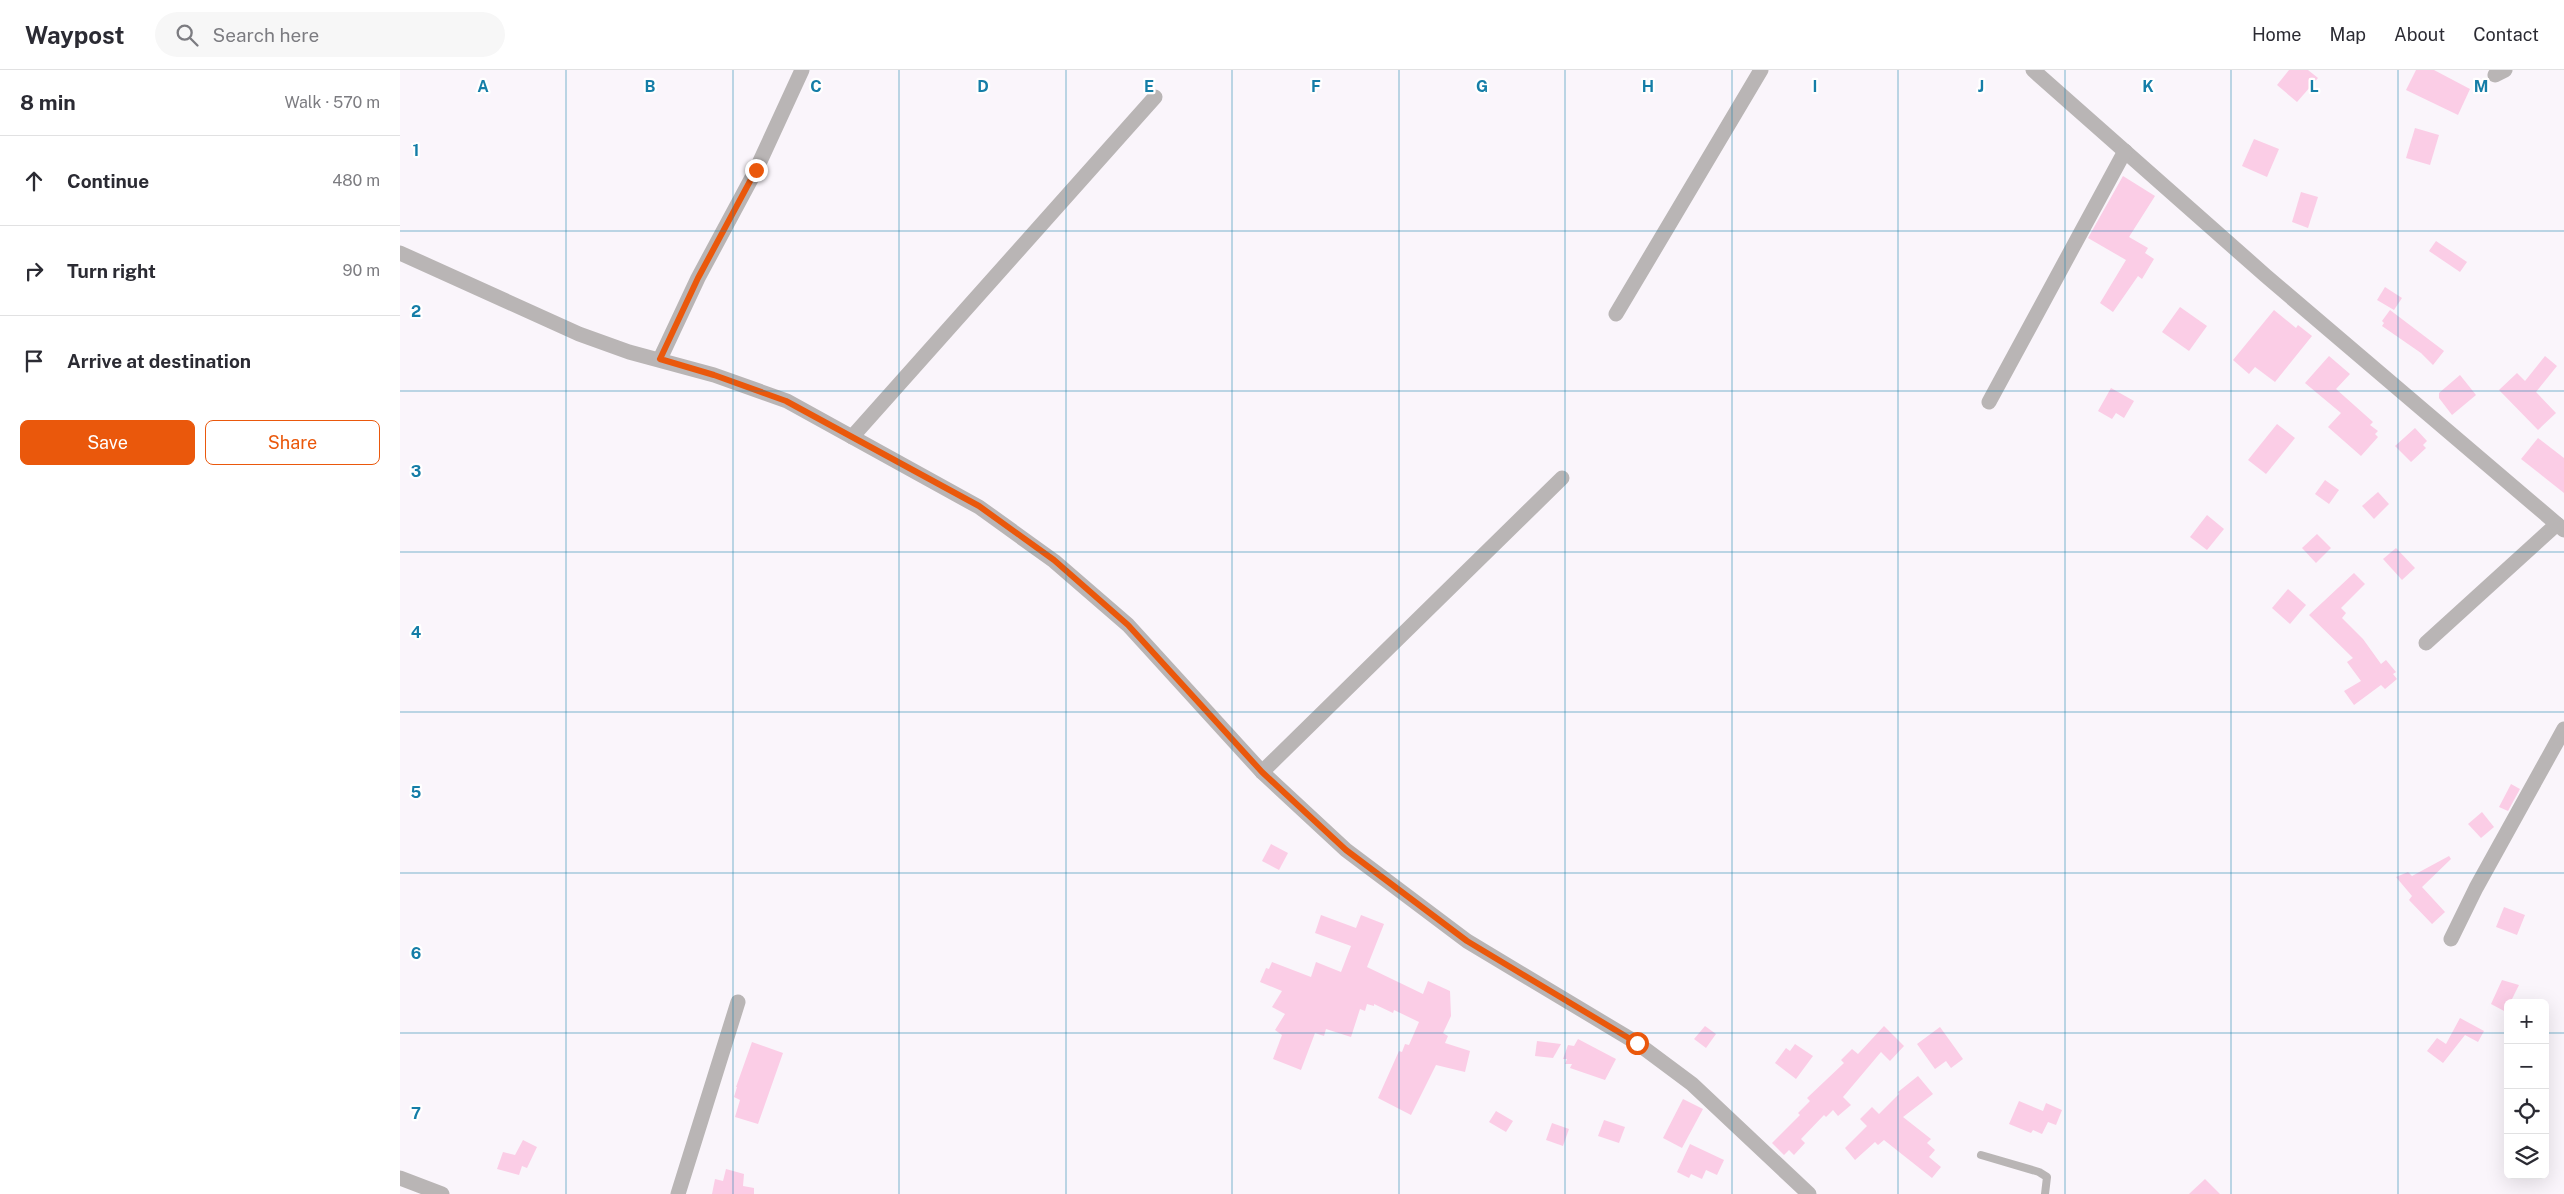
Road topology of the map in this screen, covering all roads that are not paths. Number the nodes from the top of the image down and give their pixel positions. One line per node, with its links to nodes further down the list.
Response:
1 (802, 70): 8 (street)
2 (1761, 70): 7 (street)
3 (2033, 70): 5 (street)
4 (1155, 96): 10 (street)
5 (2125, 151): 9 (street); 12 (street)
6 (400, 252): 8 (street)
7 (1616, 314)
8 (660, 359): 10 (street)
9 (1989, 402)
10 (852, 437): 15 (street)
11 (1562, 478): 15 (street)
12 (2560, 527): 13 (street)
13 (2426, 643)
14 (2564, 729): 16 (street)
15 (1262, 772): 22 (street)
16 (2451, 939)
17 (738, 1002): 21 (street)
18 (1981, 1155): 23 (lane)
19 (400, 1178): 20 (street)
20 (442, 1194)
21 (678, 1194)
22 (1809, 1194)
23 (2045, 1194)

